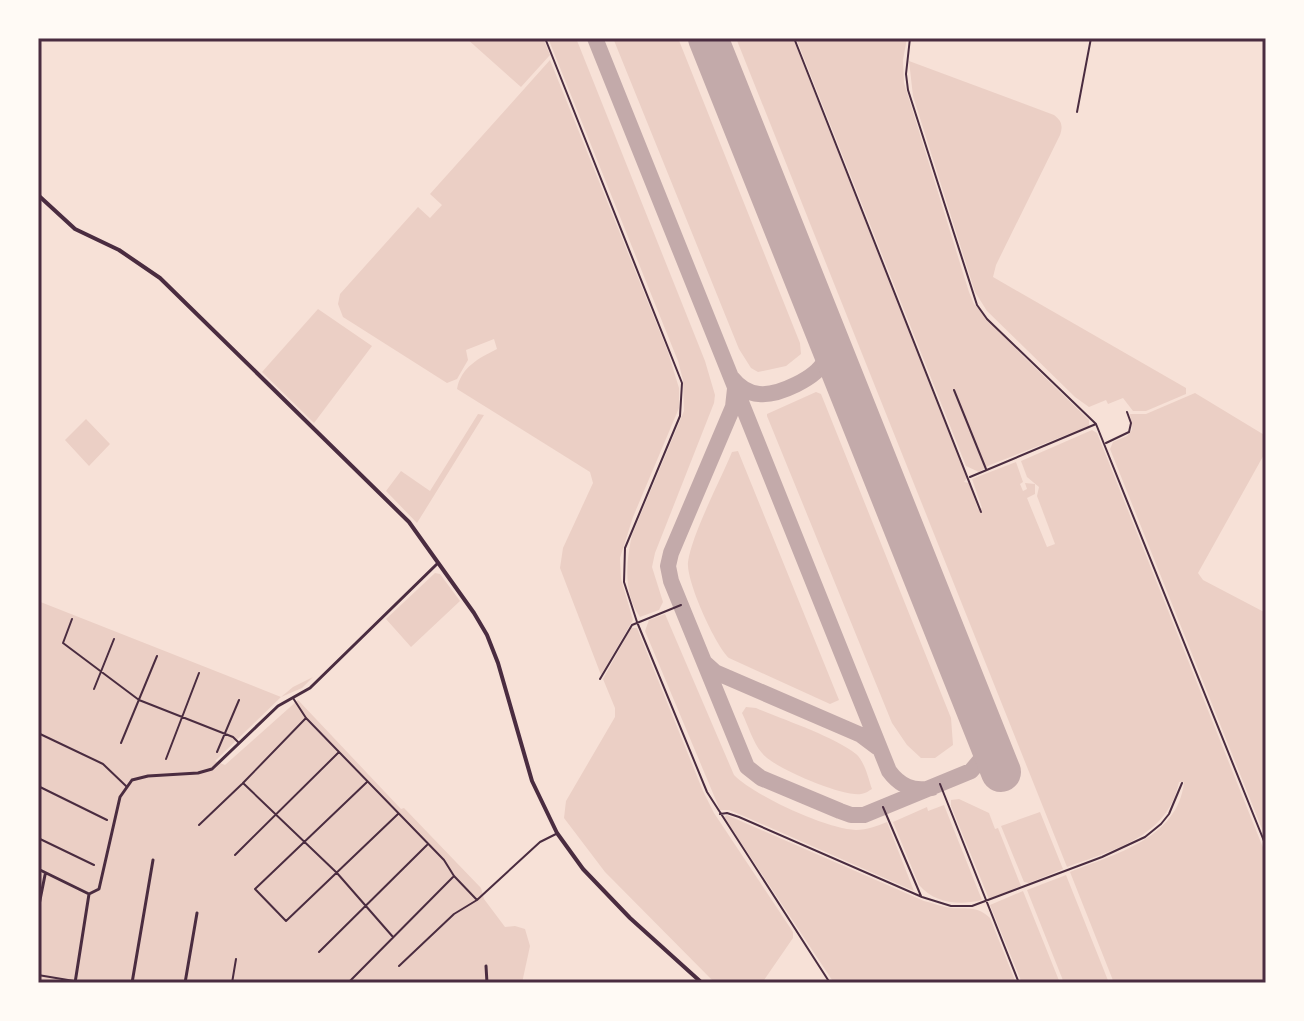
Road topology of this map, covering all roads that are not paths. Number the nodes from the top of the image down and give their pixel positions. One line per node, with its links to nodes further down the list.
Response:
1 (545, 38): 17 (lane)
2 (794, 38): 12 (lane)
3 (910, 38): 9 (lane)
4 (1091, 38): 5 (lane)
5 (1077, 112)
6 (38, 195): 14 (street)
7 (954, 390): 11 (lane)
8 (1127, 412): 10 (lane)
9 (1096, 424): 10 (lane); 11 (lane)
10 (1105, 444): 52 (lane)
11 (986, 470): 12 (lane)
12 (969, 478): 13 (lane)
13 (981, 512)
14 (438, 563): 24 (street); 48 (street)
15 (681, 605): 17 (lane)
16 (72, 619): 20 (lane)
17 (637, 622): 22 (lane); 45 (lane)
18 (114, 639): 20 (lane)
19 (157, 656): 25 (lane)
20 (101, 672): 23 (lane); 25 (lane)
21 (199, 673): 27 (lane)
22 (600, 679)
23 (94, 689)
24 (292, 697): 28 (lane); 32 (street)
25 (139, 700): 27 (lane); 31 (lane)
26 (239, 700): 30 (lane)
27 (182, 717): 30 (lane); 35 (lane)
28 (306, 718): 34 (lane); 37 (lane)
29 (38, 733): 41 (lane)
30 (225, 734): 32 (lane); 33 (lane)
31 (121, 743)
32 (239, 743): 41 (street)
33 (217, 752)
34 (339, 752): 36 (lane); 43 (lane)
35 (166, 759)
36 (367, 782): 44 (lane); 50 (lane)
37 (243, 783): 43 (lane); 47 (lane)
38 (1182, 783): 63 (lane)
39 (940, 784): 63 (lane)
40 (38, 786): 46 (lane)
41 (126, 786): 60 (street)
42 (883, 807): 61 (lane)
43 (275, 812): 50 (lane); 53 (lane)
44 (398, 814): 51 (lane); 58 (lane)
45 (719, 814): 61 (lane); 80 (lane)
46 (107, 820)
47 (199, 825)
48 (557, 833): 62 (lane); 79 (street)
49 (38, 838): 55 (lane)
50 (305, 841): 58 (lane); 58 (lane)
51 (428, 844): 59 (lane); 64 (lane)
52 (1266, 846)
53 (235, 855)
54 (153, 860): 74 (street)
55 (94, 865)
56 (38, 869): 57 (street)
57 (45, 873): 60 (street); 65 (street)
58 (337, 873): 64 (lane)
59 (454, 876): 62 (lane); 67 (lane)
60 (89, 894): 73 (street)
61 (922, 897): 63 (lane)
62 (477, 900): 70 (lane)
63 (986, 903): 81 (lane)
64 (366, 906): 67 (lane); 68 (lane)
65 (38, 910)
66 (197, 913): 75 (street)
67 (393, 937): 77 (lane)
68 (319, 952)
69 (236, 959): 76 (lane)
70 (399, 966)
71 (486, 966): 78 (street)
72 (38, 975): 73 (lane)
73 (75, 982)
74 (132, 983)
75 (185, 983)
76 (232, 983)
77 (348, 983)
78 (487, 983)
79 (702, 983)
80 (830, 983)
81 (1019, 983)

